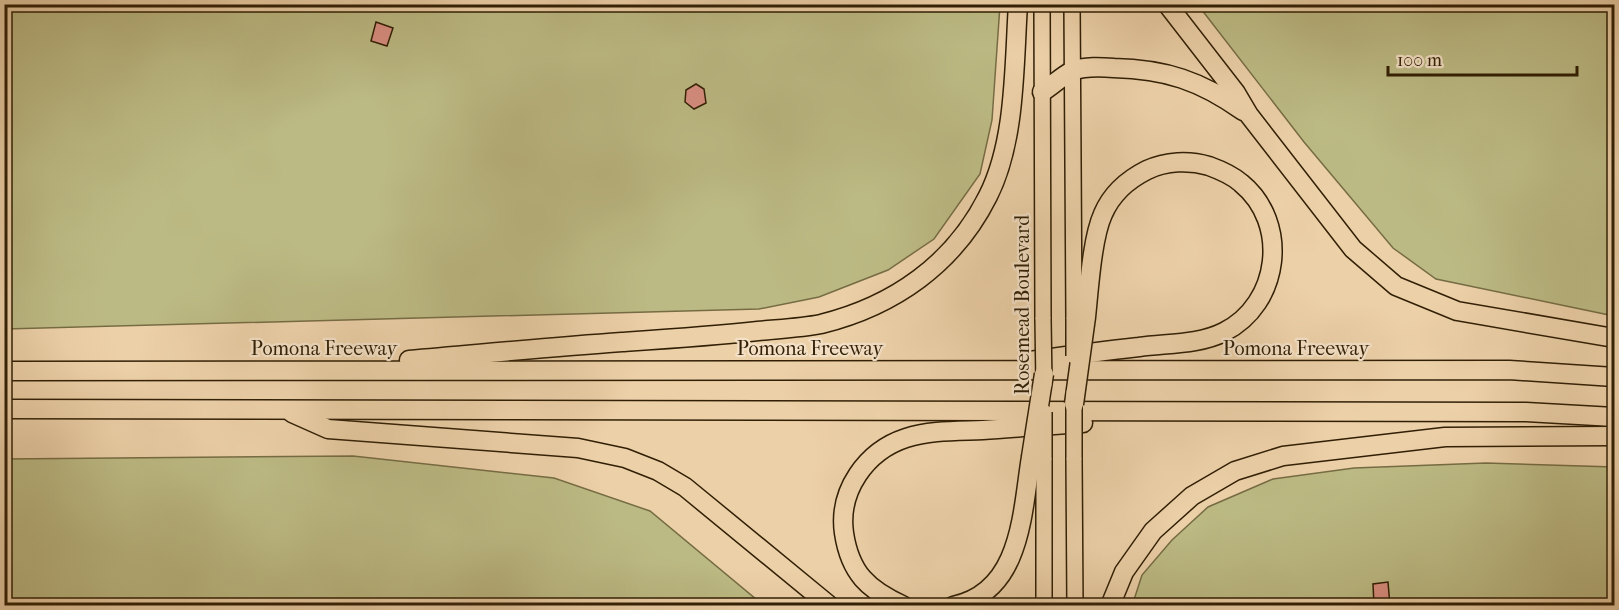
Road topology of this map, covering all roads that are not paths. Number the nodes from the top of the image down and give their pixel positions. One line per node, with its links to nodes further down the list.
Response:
1 (1018, 4): 12 (highway)
2 (1042, 4): 6 (main road, Rosemead Boulevard)
3 (1072, 4): 5 (main road)
4 (1167, 4): 7 (highway)
5 (1072, 71): 6 (highway); 7 (highway); 8 (main road)
6 (1042, 92): 13 (main road, Rosemead Boulevard, bridge)
7 (1249, 116): 9 (highway)
8 (1080, 318): 10 (highway); 15 (highway, bridge)
9 (1614, 338)
10 (960, 370): 12 (highway, Pomona Freeway); 14 (highway, Pomona Freeway)
11 (4, 371): 12 (highway, Pomona Freeway)
12 (279, 371)
13 (1044, 374): 21 (highway, bridge)
14 (1614, 377)
15 (1074, 404): 26 (main road, bridge)
16 (4, 410): 17 (highway)
17 (285, 410): 18 (highway); 22 (highway)
18 (1237, 412): 19 (highway); 23 (highway)
19 (1614, 417)
20 (1614, 436): 27 (highway)
21 (1038, 457): 24 (highway); 25 (main road)
22 (830, 606)
23 (904, 606)
24 (953, 606)
25 (1044, 606)
26 (1075, 606)
27 (1110, 606)

